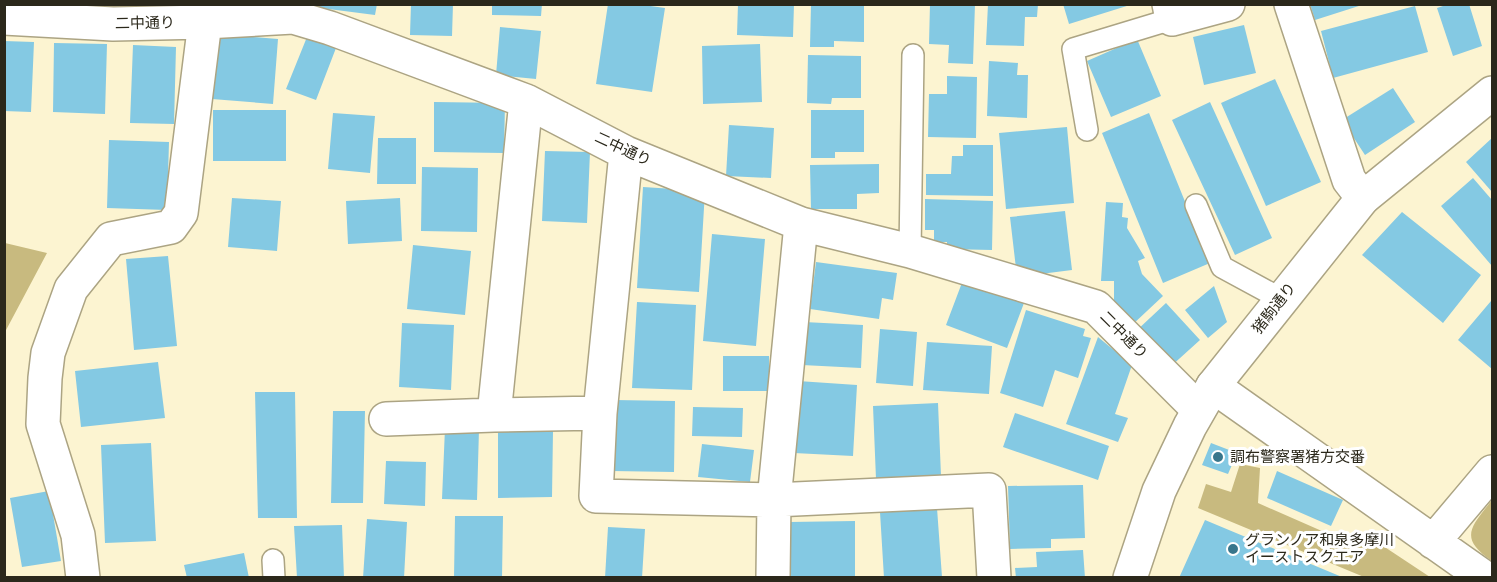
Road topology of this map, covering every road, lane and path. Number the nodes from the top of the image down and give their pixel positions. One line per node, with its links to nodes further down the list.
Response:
1 (1228, 4): 4 (street)
2 (1291, 4): 13 (street)
3 (294, 11): 5 (street, 二中通り); 10 (street, 二中通り)
4 (1170, 12): 11 (lane)
5 (204, 13): 6 (street, 二中通り); 25 (street)
6 (111, 14): 7 (street, 二中通り)
7 (4, 18)
8 (913, 55): 16 (lane)
9 (1492, 93): 13 (street, 猪駒通り)
10 (526, 101): 12 (street, 二中通り); 20 (street)
11 (1087, 130)
12 (626, 153): 15 (street, 二中通り); 19 (street)
13 (1363, 198): 17 (street, 猪駒通り)
14 (1196, 206): 17 (lane)
15 (801, 224): 16 (street, 二中通り); 23 (street)
16 (910, 251): 18 (street, 二中通り)
17 (1281, 298): 18 (street, 猪駒通り)
18 (1206, 397): 24 (street, 二中通り); 28 (street, 猪駒通り)
19 (600, 413): 20 (street); 23 (street)
20 (494, 415): 21 (street)
21 (386, 419)
22 (1492, 472): 24 (street)
23 (774, 500): 26 (street); 27 (street)
24 (1433, 542): 29 (street, 二中通り)
25 (83, 578)
26 (773, 578)
27 (994, 578)
28 (1130, 578)
29 (1485, 578)

